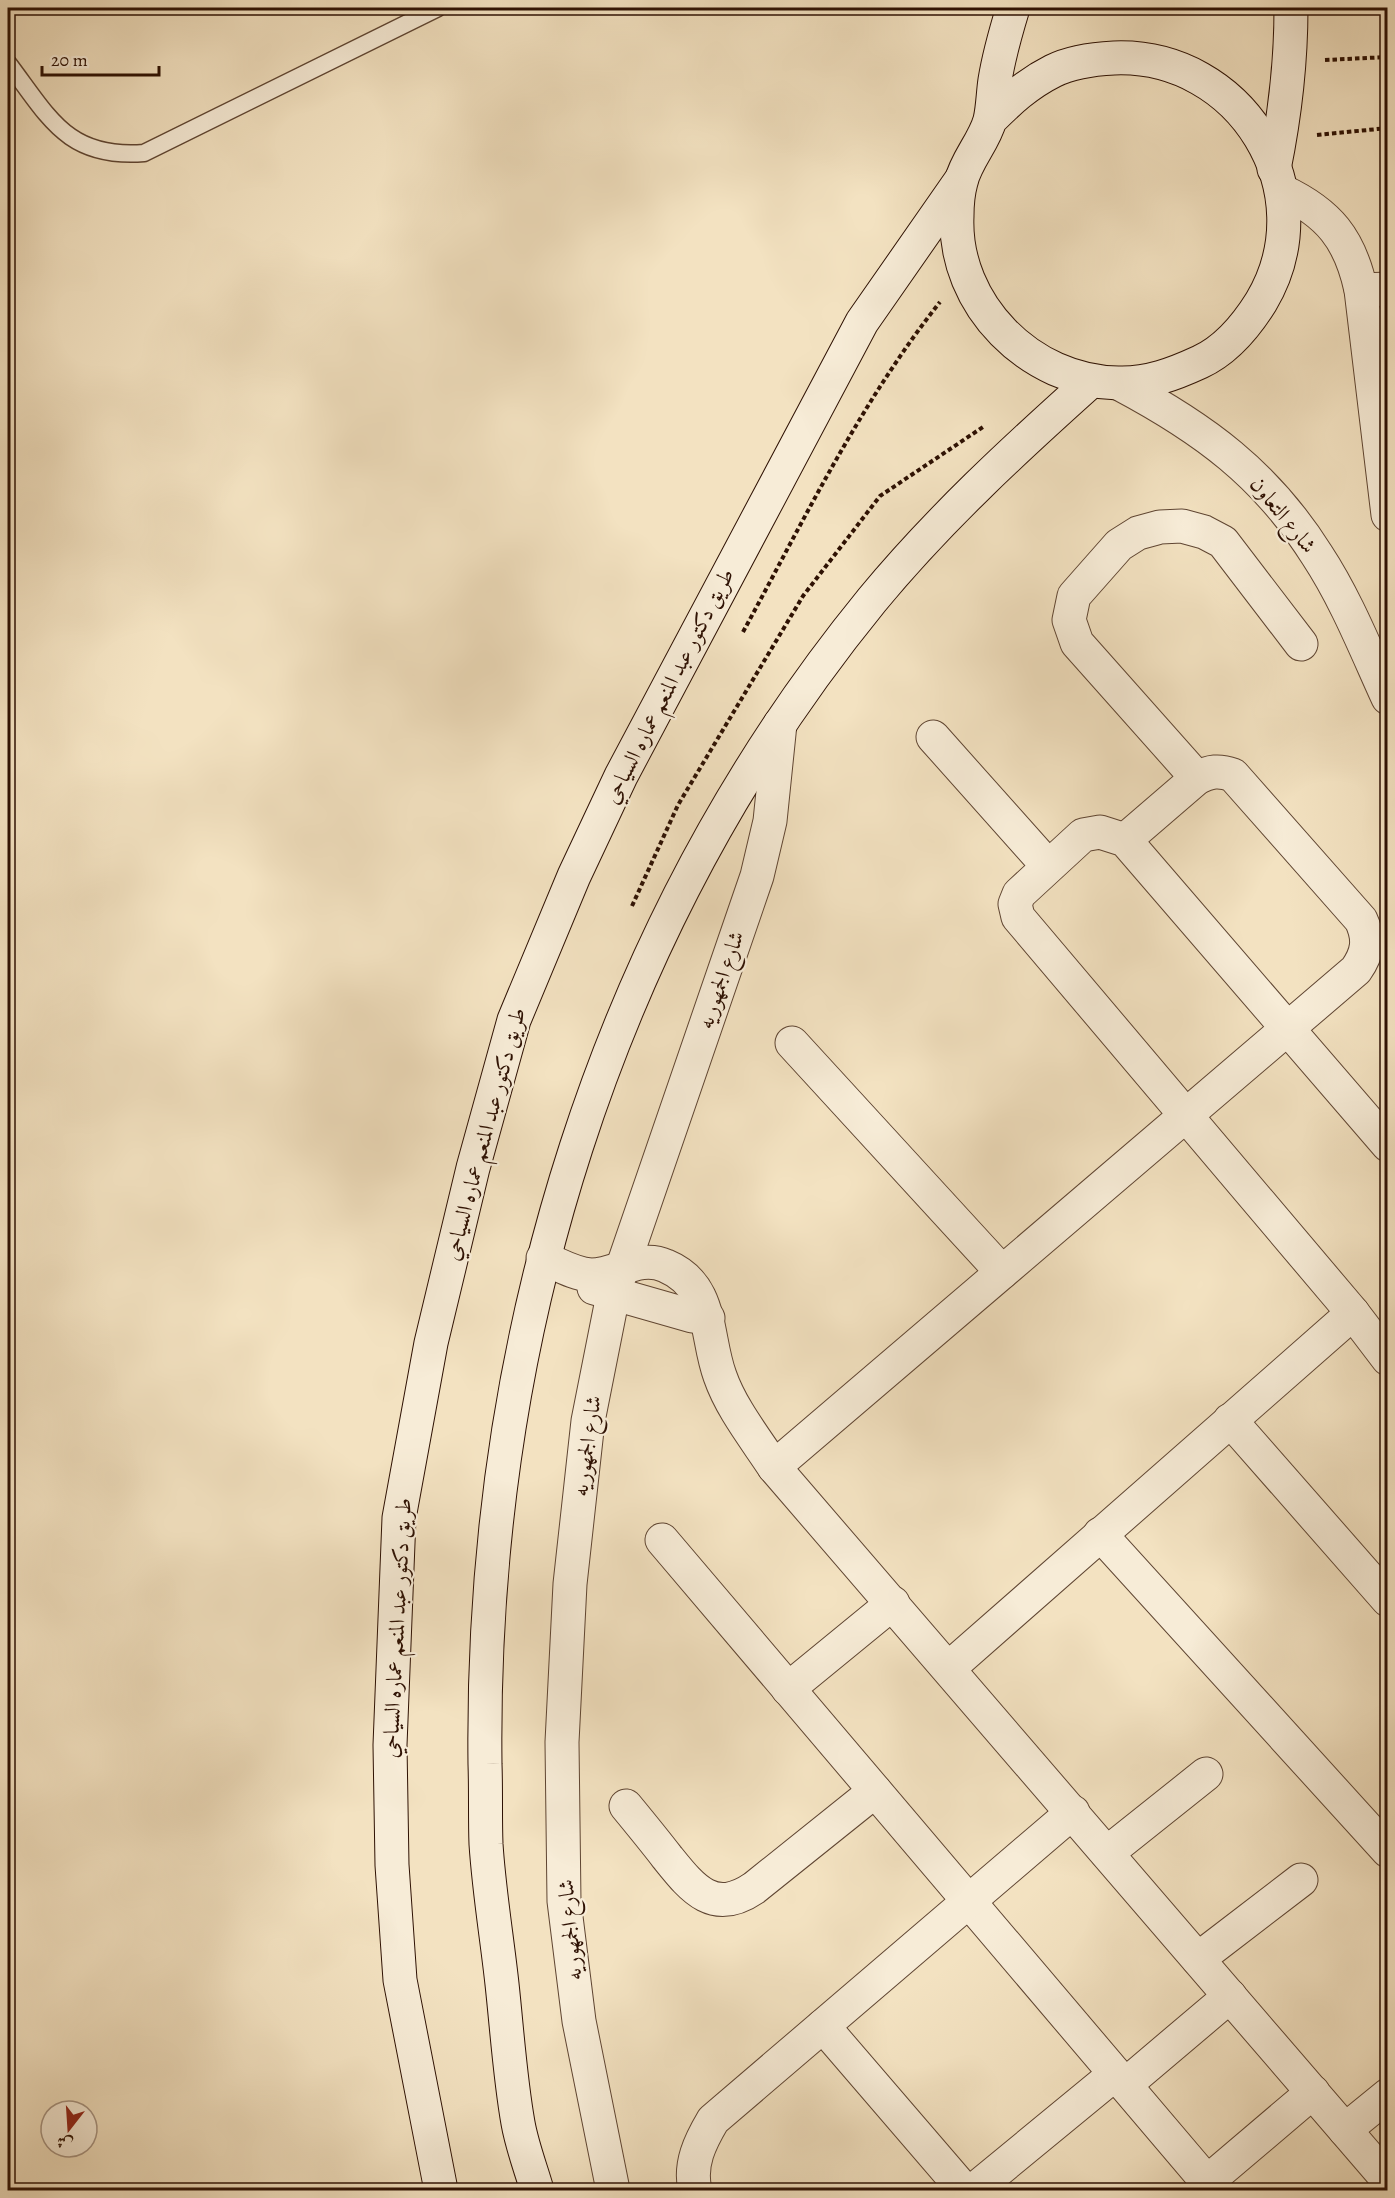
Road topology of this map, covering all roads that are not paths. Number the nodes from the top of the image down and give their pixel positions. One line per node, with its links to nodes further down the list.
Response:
1 (438, 8): 4 (lane)
2 (1013, 8): 5 (street)
3 (1291, 8): 6 (street)
4 (8, 63)
5 (990, 120): 6 (street); 7 (street)
6 (1279, 166): 8 (street); 9 (street)
7 (961, 180): 9 (street, شارع التعاون); 52 (street, طريق دكتور عبد المنعم عماره السياحي)
8 (1374, 290): 10 (street)
9 (1106, 382): 12 (street, شارع التعاون); 13 (street)
10 (1388, 515)
11 (1301, 644): 15 (street)
12 (1388, 698)
13 (780, 724): 22 (street); 24 (street, شارع الجمهوريه)
14 (933, 737): 17 (street)
15 (1197, 778): 16 (street); 18 (street)
16 (1125, 840): 17 (street); 18 (street)
17 (1048, 866): 20 (street)
18 (1287, 1029): 20 (street); 21 (street)
19 (792, 1043): 23 (street)
20 (1186, 1115): 23 (street); 25 (street)
21 (1388, 1144)
22 (542, 1264): 24 (street); 53 (street)
23 (1002, 1272): 28 (street)
24 (617, 1281): 28 (street); 54 (street, شارع الجمهوريه)
25 (1353, 1313): 26 (street); 27 (street)
26 (1388, 1359)
27 (1230, 1420): 29 (street); 31 (street)
28 (774, 1467): 32 (street)
29 (1100, 1534): 33 (street); 39 (street)
30 (662, 1540): 34 (street)
31 (1388, 1600)
32 (893, 1603): 33 (street); 34 (street)
33 (949, 1668): 38 (street)
34 (788, 1689): 36 (street)
35 (1206, 1774): 40 (street)
36 (875, 1791): 37 (street); 42 (street)
37 (626, 1806)
38 (1073, 1812): 40 (street); 42 (street)
39 (1387, 1851)
40 (1107, 1853): 43 (street)
41 (1301, 1880): 43 (street)
42 (970, 1903): 45 (street); 46 (street)
43 (1198, 1959): 44 (street)
44 (1230, 1996): 46 (street); 47 (street)
45 (823, 2026): 55 (street); 56 (street)
46 (1120, 2079): 51 (street); 57 (street)
47 (1313, 2092): 49 (street); 51 (street)
48 (1388, 2095): 49 (street)
49 (1345, 2130): 50 (street)
50 (1388, 2180)
51 (1211, 2186)
52 (441, 2190)
53 (537, 2190)
54 (614, 2190)
55 (695, 2190)
56 (964, 2190)
57 (974, 2190)

